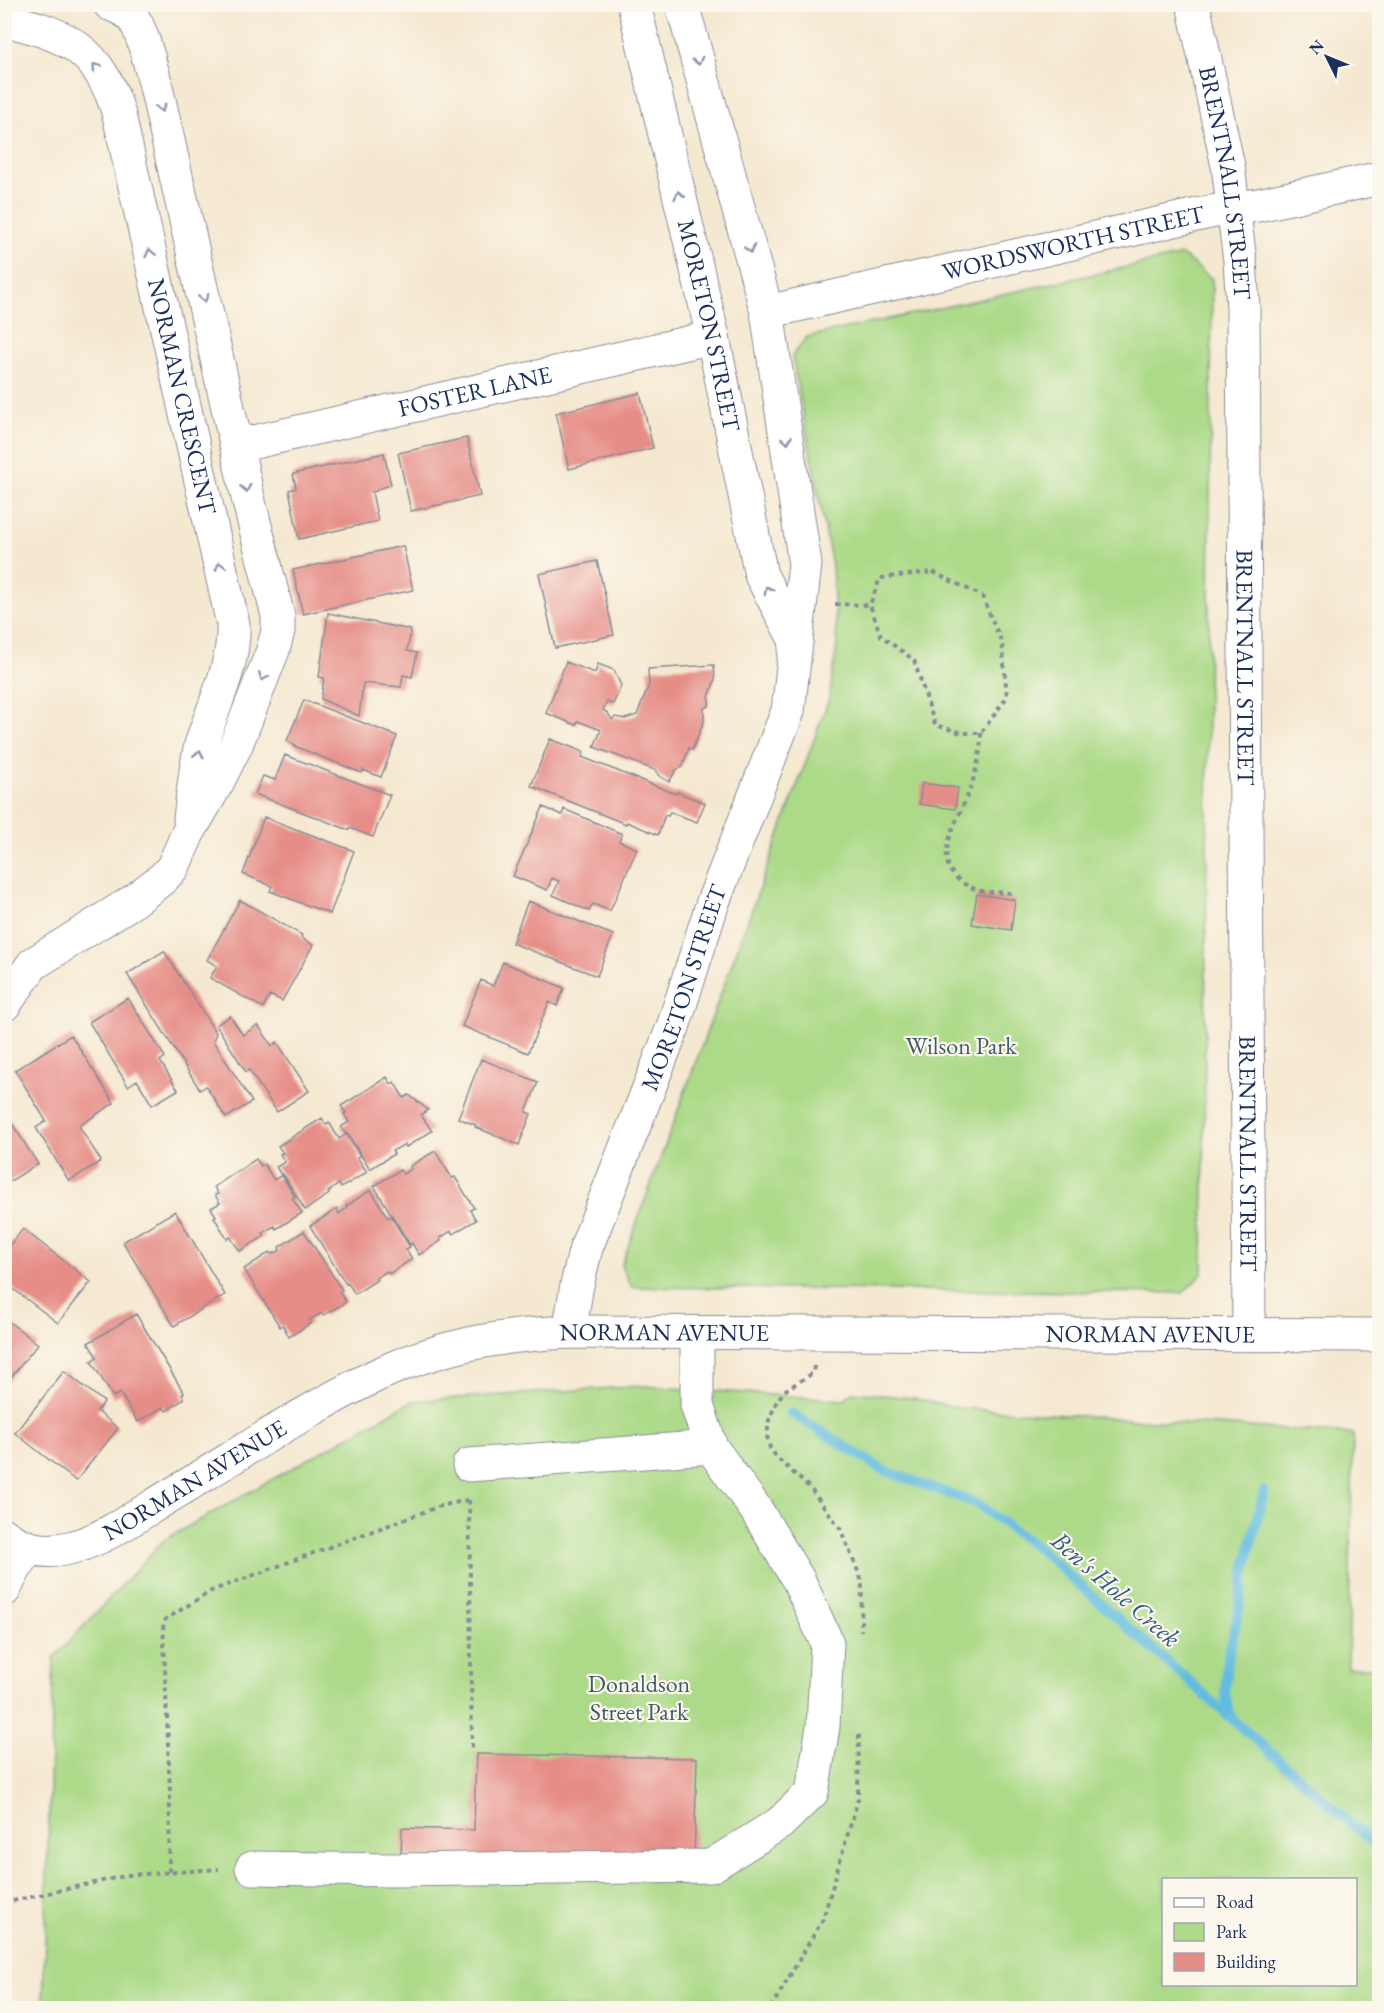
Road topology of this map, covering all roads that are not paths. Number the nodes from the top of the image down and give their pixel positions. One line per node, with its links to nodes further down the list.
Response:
1 (110, 4): 10 (street, NORMAN CRESCENT, one-way to 10)
2 (634, 4): 9 (street, MORETON STREET, one-way to 2)
3 (682, 4): 8 (street, MORETON STREET, one-way to 8)
4 (1193, 4): 7 (street, BRENTNALL STREET)
5 (4, 20): 12 (street, NORMAN CRESCENT, one-way to 5)
6 (1380, 178): 7 (street, WORDSWORTH STREET)
7 (1234, 208): 8 (street, WORDSWORTH STREET); 17 (street, BRENTNALL STREET)
8 (767, 312): 11 (street, MORETON STREET, one-way to 11)
9 (713, 337): 10 (street, FOSTER LANE); 11 (street, MORETON STREET, one-way to 9)
10 (237, 446): 12 (street, NORMAN CRESCENT, one-way to 12)
11 (796, 641): 15 (street, MORETON STREET)
12 (188, 833): 13 (street, NORMAN CRESCENT)
13 (19, 966): 14 (street, NORMAN CRESCENT)
14 (4, 1005)
15 (569, 1332): 16 (street, NORMAN AVENUE); 21 (street, NORMAN AVENUE)
16 (697, 1334): 17 (street, NORMAN AVENUE); 19 (street)
17 (1248, 1334): 18 (street, NORMAN AVENUE)
18 (1380, 1335)
19 (711, 1447): 20 (street); 23 (street)
20 (469, 1465)
21 (16, 1542): 22 (street)
22 (4, 1590)
23 (252, 1868)

